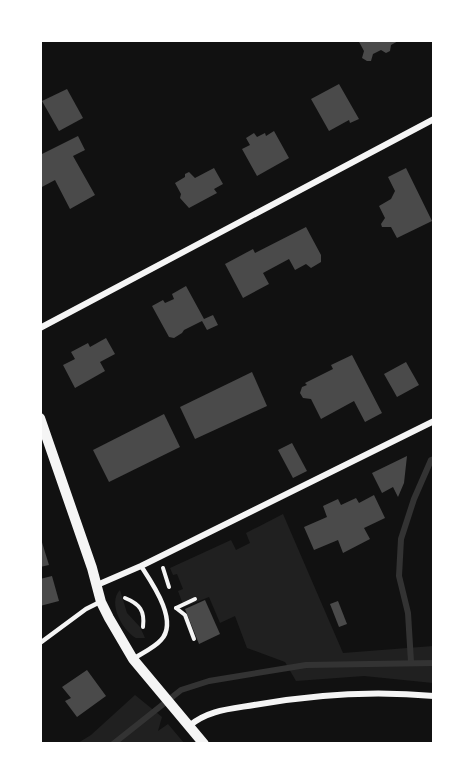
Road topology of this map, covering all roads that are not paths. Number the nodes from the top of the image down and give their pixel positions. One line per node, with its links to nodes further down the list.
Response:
1 (434, 119): 2 (street)
2 (40, 328)
3 (40, 418): 6 (street)
4 (434, 421): 5 (street)
5 (141, 566): 6 (street); 9 (lane)
6 (97, 585): 7 (street)
7 (101, 602): 8 (lane); 9 (street)
8 (40, 643)
9 (133, 659): 11 (street)
10 (434, 696): 11 (street)
11 (189, 726): 12 (street)
12 (204, 744)

